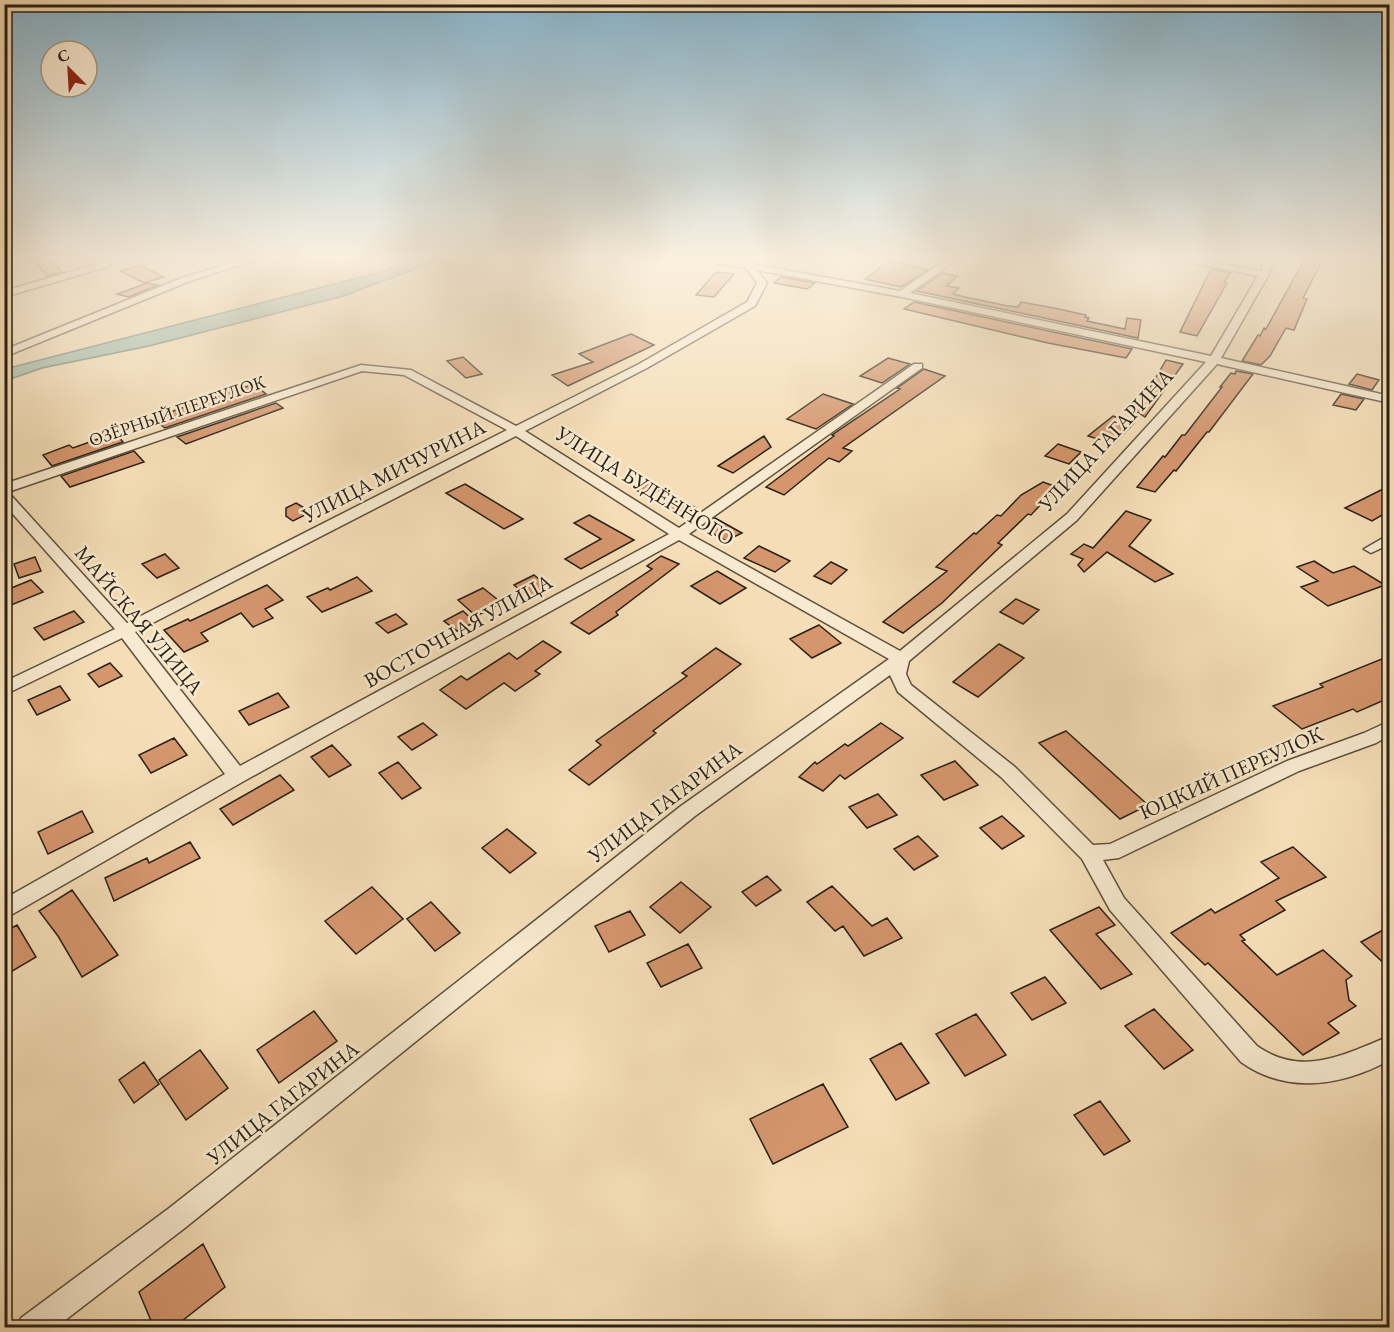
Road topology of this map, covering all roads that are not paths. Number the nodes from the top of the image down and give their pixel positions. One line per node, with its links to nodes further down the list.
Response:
1 (81, 322): 5 (street)
2 (720, 322): 10 (street, УЛИЦА МИЧУРИНА)
3 (1035, 322): 6 (street)
4 (1236, 322): 6 (street, УЛИЦА ГАГАРИНА)
5 (4, 354)
6 (1214, 360): 9 (street); 17 (street, УЛИЦА ГАГАРИНА)
7 (918, 366): 13 (street, ВОСТОЧНАЯ УЛИЦА)
8 (361, 368): 10 (street, УЛИЦА БУДЁННОГО); 11 (street, ОЗЁРНЫЙ ПЕРЕУЛОК)
9 (1389, 400)
10 (519, 432): 13 (street, УЛИЦА БУДЁННОГО); 16 (street, УЛИЦА МИЧУРИНА)
11 (4, 489)
12 (4, 495): 16 (street, МАЙСКАЯ УЛИЦА)
13 (679, 534): 17 (street, УЛИЦА БУДЁННОГО); 20 (street, ВОСТОЧНАЯ УЛИЦА)
14 (1389, 538): 15 (street)
15 (1371, 549)
16 (125, 630): 18 (street, УЛИЦА МИЧУРИНА); 20 (street, МАЙСКАЯ УЛИЦА)
17 (901, 659): 21 (street); 24 (street, УЛИЦА ГАГАРИНА)
18 (4, 688)
19 (1389, 727): 21 (street, ЮЦКИЙ ПЕРЕУЛОК)
20 (237, 776): 22 (street, ВОСТОЧНАЯ УЛИЦА)
21 (1089, 853): 23 (street)
22 (4, 910)
23 (1385, 1055)
24 (31, 1328)

